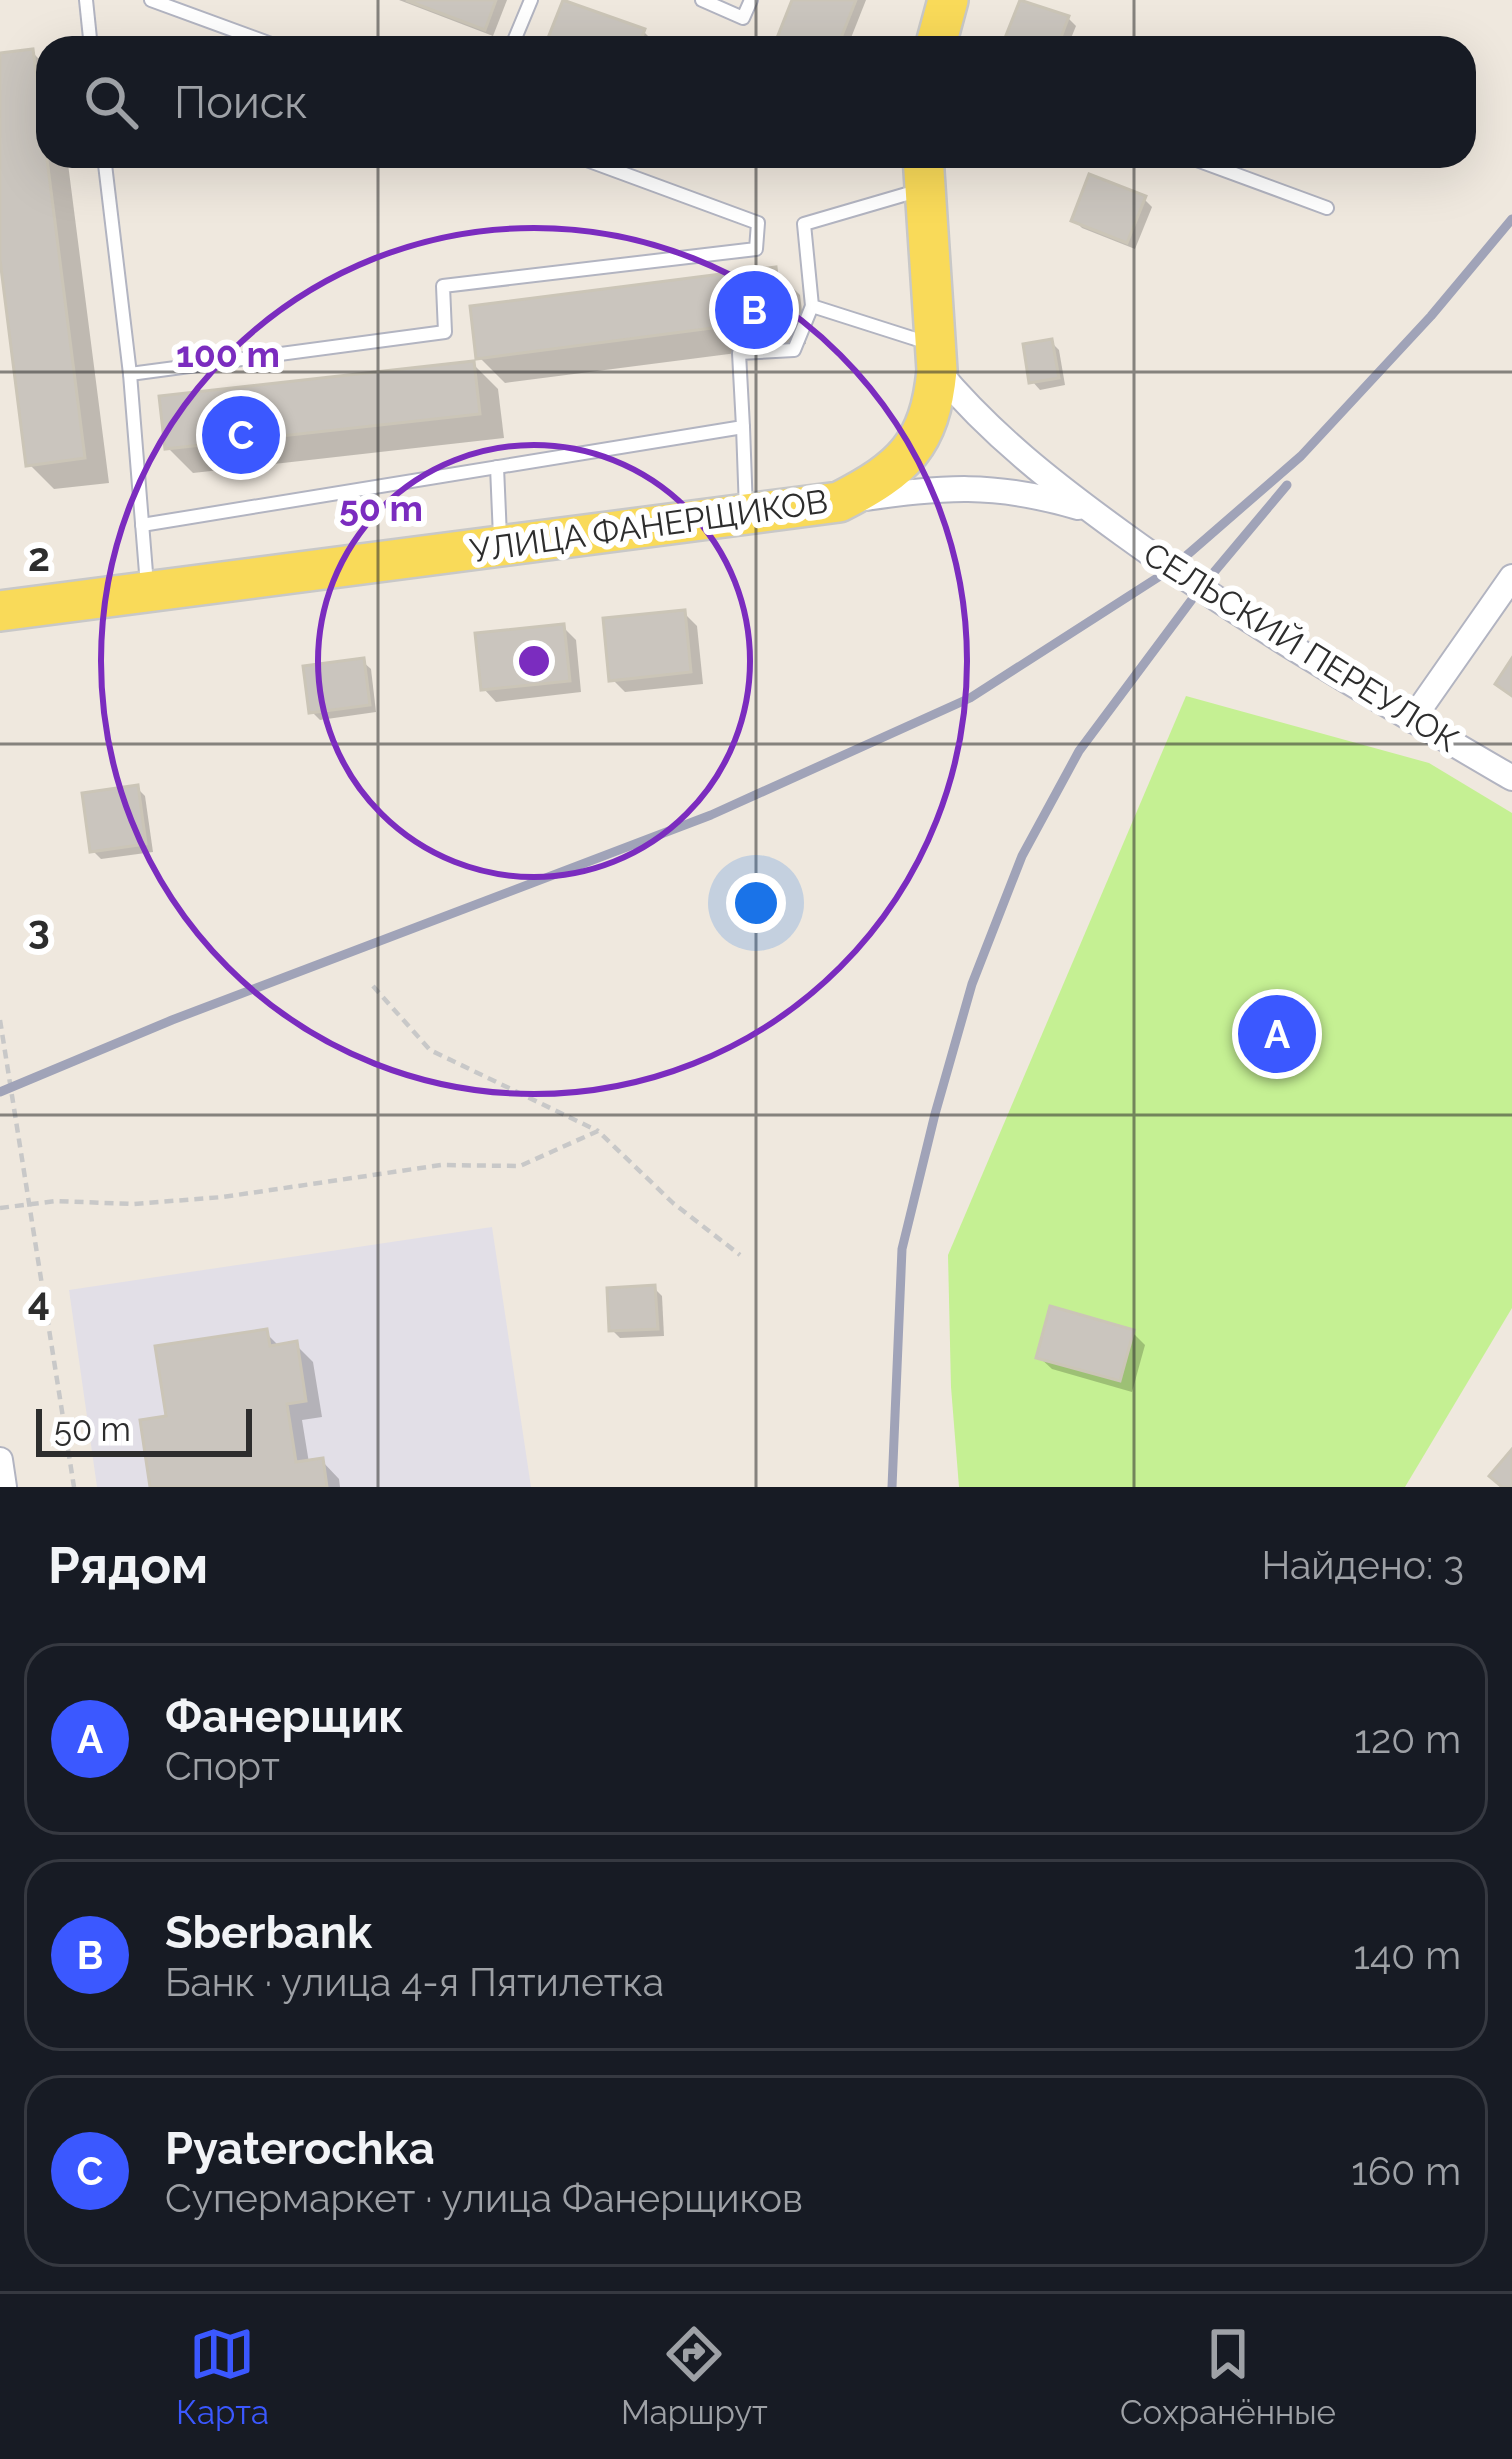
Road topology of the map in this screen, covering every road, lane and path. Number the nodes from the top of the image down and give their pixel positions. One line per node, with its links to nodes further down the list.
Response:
1 (86, 0): 7 (lane)
2 (151, 0): 8 (lane)
3 (531, 0): 9 (lane)
4 (701, 0): 5 (lane)
5 (751, 0)
6 (948, 0): 10 (main road)
7 (90, 36)
8 (249, 36)
9 (517, 36)
10 (938, 36)
11 (105, 168): 18 (lane)
12 (609, 168): 18 (lane)
13 (1219, 168): 15 (lane)
14 (923, 172): 16 (lane); 17 (main road, УЛИЦА ФАНЕРЩИКОВ)
15 (1327, 208)
16 (812, 306): 17 (lane); 19 (lane)
17 (936, 358): 21 (main road, УЛИЦА ФАНЕРЩИКОВ); 22 (street, СЕЛЬСКИЙ ПЕРЕУЛОК)
18 (130, 374): 24 (lane)
19 (743, 427): 20 (lane); 23 (lane)
20 (497, 467): 24 (lane); 25 (lane)
21 (839, 502): 22 (street, СЕЛЬСКИЙ ПЕРЕУЛОК); 23 (main road, УЛИЦА ФАНЕРЩИКОВ)
22 (1092, 511): 29 (street, СЕЛЬСКИЙ ПЕРЕУЛОК)
23 (746, 514): 25 (main road, УЛИЦА ФАНЕРЩИКОВ)
24 (142, 525): 27 (lane)
25 (500, 546): 27 (main road, УЛИЦА ФАНЕРЩИКОВ)
26 (1512, 577): 29 (street)
27 (148, 592): 28 (main road, УЛИЦА ФАНЕРЩИКОВ)
28 (0, 611)
29 (1412, 720): 30 (street, СЕЛЬСКИЙ ПЕРЕУЛОК)
30 (1512, 778)
31 (373, 986): 33 (path)
32 (0, 1020): 34 (path)
33 (598, 1131): 34 (path); 36 (path)
34 (29, 1204): 35 (path); 39 (path)
35 (0, 1208)
36 (740, 1255)
37 (0, 1460): 38 (street)
38 (4, 1487)
39 (74, 1487)

